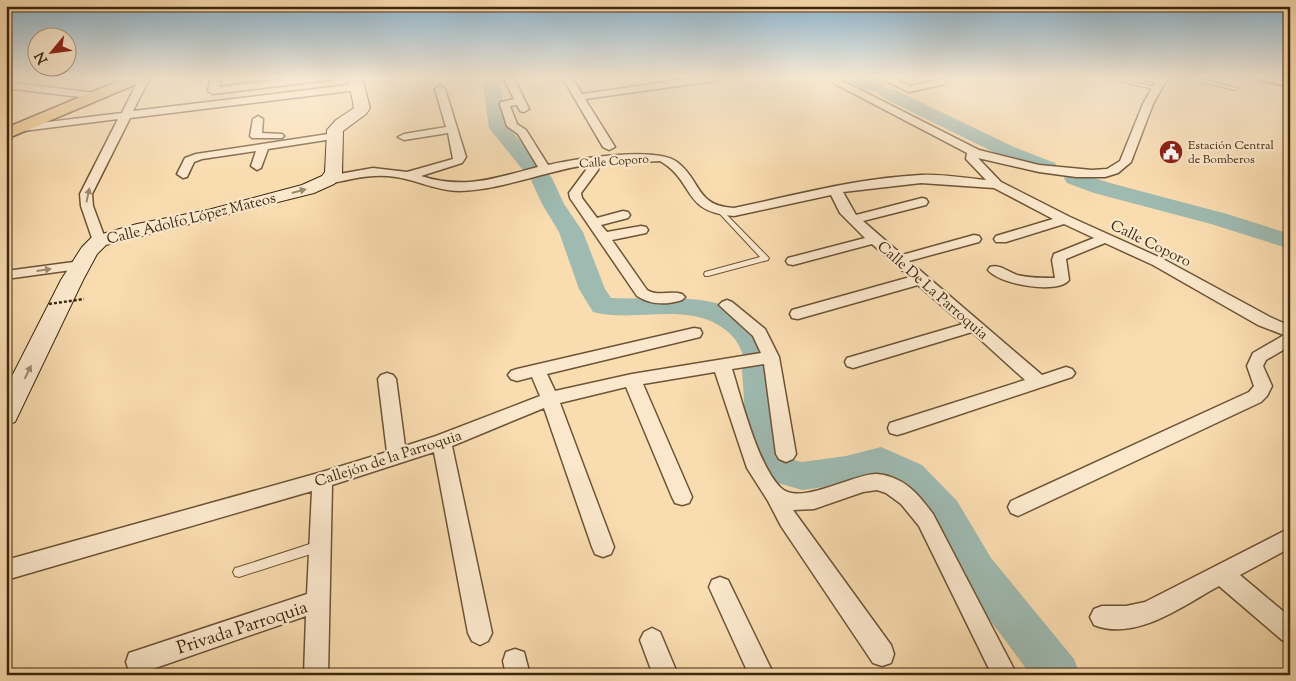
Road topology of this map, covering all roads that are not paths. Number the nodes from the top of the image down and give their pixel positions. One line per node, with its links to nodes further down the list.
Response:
1 (67, 109): 12 (main road)
2 (130, 109): 10 (street)
3 (175, 109): 10 (street)
4 (362, 109): 14 (main road)
5 (446, 109): 13 (street)
6 (506, 109): 22 (street)
7 (586, 109): 18 (street)
8 (892, 109): 19 (street)
9 (1148, 109): 19 (street)
10 (126, 116): 12 (street); 40 (street, one-way to 10)
11 (258, 118): 14 (street)
12 (23, 128): 15 (main road)
13 (453, 129): 16 (street); 24 (street)
14 (335, 133): 17 (street); 25 (main road)
15 (6, 134)
16 (404, 137)
17 (262, 147): 21 (street); 23 (street)
18 (609, 147)
19 (975, 152): 26 (street, Calle Coporo)
20 (594, 161): 22 (street, Calle Coporo); 29 (street, Calle Coporo); 33 (street)
21 (257, 166)
22 (545, 169): 24 (street, Calle Coporo)
23 (183, 174)
24 (407, 176): 25 (street, Calle Coporo)
25 (328, 180): 40 (main road, Calle Adolfo López Mateos, one-way to 25)
26 (997, 186): 27 (street, Calle Coporo); 32 (street, Calle Coporo)
27 (836, 191): 29 (street, Calle Coporo); 31 (street, Calle De La Parroquia)
28 (922, 202): 31 (street)
29 (722, 213): 45 (lane)
30 (623, 215): 33 (street)
31 (853, 220): 36 (street, Calle De La Parroquia)
32 (1065, 220): 38 (street); 39 (street, Calle Coporo)
33 (593, 223): 35 (street)
34 (641, 230): 35 (street)
35 (604, 237): 48 (street)
36 (876, 239): 41 (street, Calle De La Parroquia); 42 (street)
37 (974, 239): 41 (street)
38 (1001, 239)
39 (1104, 239): 44 (street); 52 (street, Calle Coporo)
40 (99, 241): 43 (main road, Calle Adolfo López Mateos)
41 (899, 260): 47 (street, Calle De La Parroquia)
42 (794, 261)
43 (81, 264): 46 (street, one-way to 43); 65 (main road, Calle Adolfo López Mateos, one-way to 43)
44 (995, 270)
45 (708, 274)
46 (6, 275)
47 (921, 279): 50 (street); 51 (street, Calle De La Parroquia)
48 (677, 298)
49 (727, 305): 55 (street)
50 (798, 314)
51 (975, 326): 56 (street); 63 (street, Calle De La Parroquia)
52 (1290, 332)
53 (694, 333): 58 (street)
54 (1290, 339): 73 (street)
55 (771, 357): 57 (street, Callejón de la Parroquia); 68 (street)
56 (853, 362)
57 (722, 366): 62 (street, Callejón de la Parroquia); 71 (street)
58 (538, 370): 60 (street); 64 (street)
59 (1066, 373): 63 (street)
60 (517, 375)
61 (387, 379): 69 (street)
62 (632, 380): 64 (street, Callejón de la Parroquia); 72 (street)
63 (1039, 382): 66 (street)
64 (550, 398): 67 (street, Callejón de la Parroquia); 76 (street)
65 (6, 415)
66 (897, 428)
67 (442, 442): 69 (street, Callejón de la Parroquia); 83 (street)
68 (786, 454)
69 (397, 456): 70 (street, Callejón de la Parroquia)
70 (322, 480): 75 (street, Callejón de la Parroquia); 77 (street, Callejón de la Parroquia)
71 (775, 495): 86 (street); 91 (street)
72 (682, 497)
73 (1018, 507)
74 (1290, 537): 79 (street)
75 (319, 546): 78 (lane); 81 (street, Callejón de la Parroquia)
76 (603, 547)
77 (6, 570)
78 (239, 572)
79 (1222, 574): 82 (street); 84 (street)
80 (720, 587): 90 (street)
81 (318, 601): 87 (street, Privada Parroquia); 88 (street, Callejón de la Parroquia)
82 (1102, 616)
83 (480, 632)
84 (1290, 632)
85 (652, 640): 89 (street)
86 (882, 654)
87 (138, 662)
88 (316, 675)
89 (666, 675)
90 (762, 675)
91 (1005, 675)

